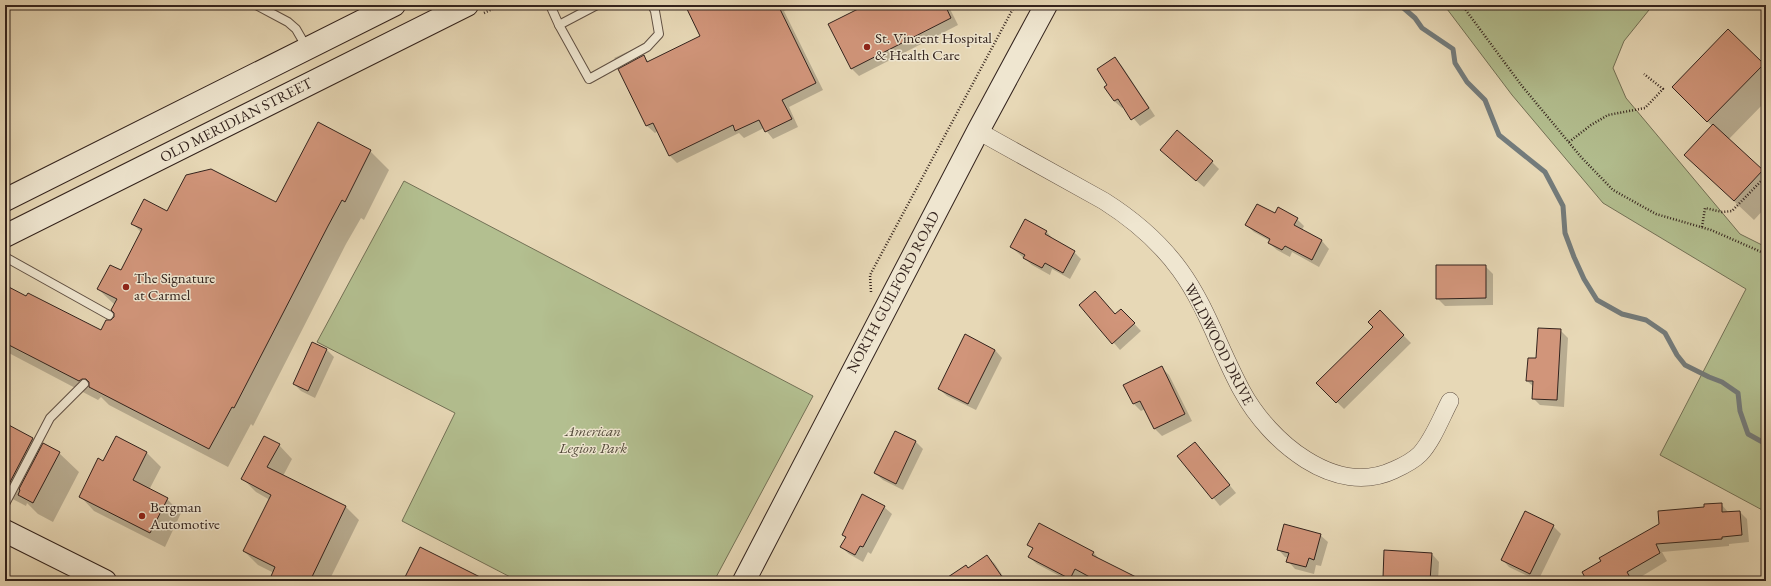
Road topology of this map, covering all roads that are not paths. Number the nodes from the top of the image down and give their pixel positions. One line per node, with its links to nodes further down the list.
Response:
1 (256, 5): 9 (lane)
2 (394, 5): 9 (main road)
3 (467, 5): 12 (main road, OLD MERIDIAN STREET)
4 (550, 5): 8 (lane)
5 (597, 5): 8 (lane)
6 (652, 5): 8 (lane)
7 (1046, 5): 10 (main road, NORTH GUILFORD ROAD)
8 (559, 25)
9 (307, 48): 11 (main road)
10 (978, 131): 16 (street, WILDWOOD DRIVE); 20 (main road, NORTH GUILFORD ROAD)
11 (5, 200)
12 (5, 236)
13 (5, 257): 14 (lane)
14 (109, 315)
15 (84, 384): 17 (lane)
16 (1450, 401)
17 (5, 504)
18 (5, 531): 19 (main road)
19 (105, 581)
20 (744, 581)

